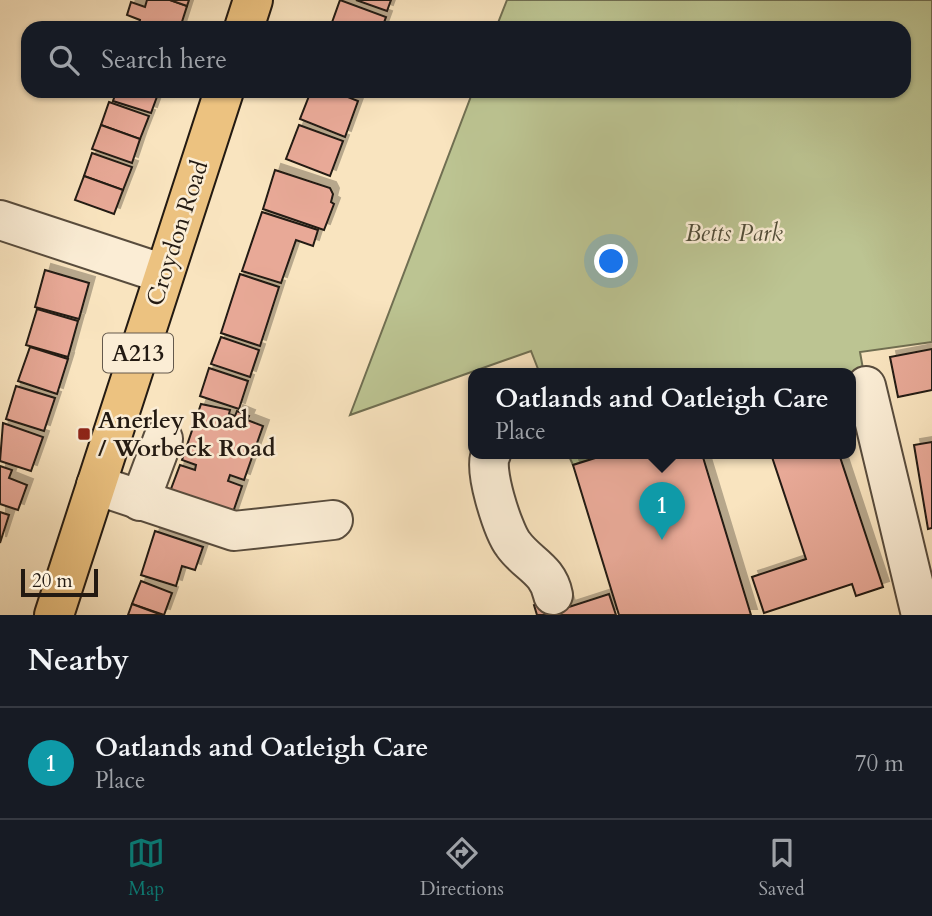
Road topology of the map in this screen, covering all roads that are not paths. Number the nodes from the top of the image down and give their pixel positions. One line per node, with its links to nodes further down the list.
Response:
1 (253, 0): 2 (main road)
2 (246, 21)
3 (222, 98): 5 (main road, Croydon Road / A213)
4 (0, 220): 5 (street)
5 (164, 274): 9 (main road, Croydon Road / A213)
6 (862, 394): 14 (street)
7 (163, 439): 10 (street)
8 (490, 459): 12 (street)
9 (96, 485): 10 (street); 13 (main road, Croydon Road / A213)
10 (140, 501): 11 (street)
11 (333, 520)
12 (553, 595)
13 (54, 615)
14 (922, 615)

